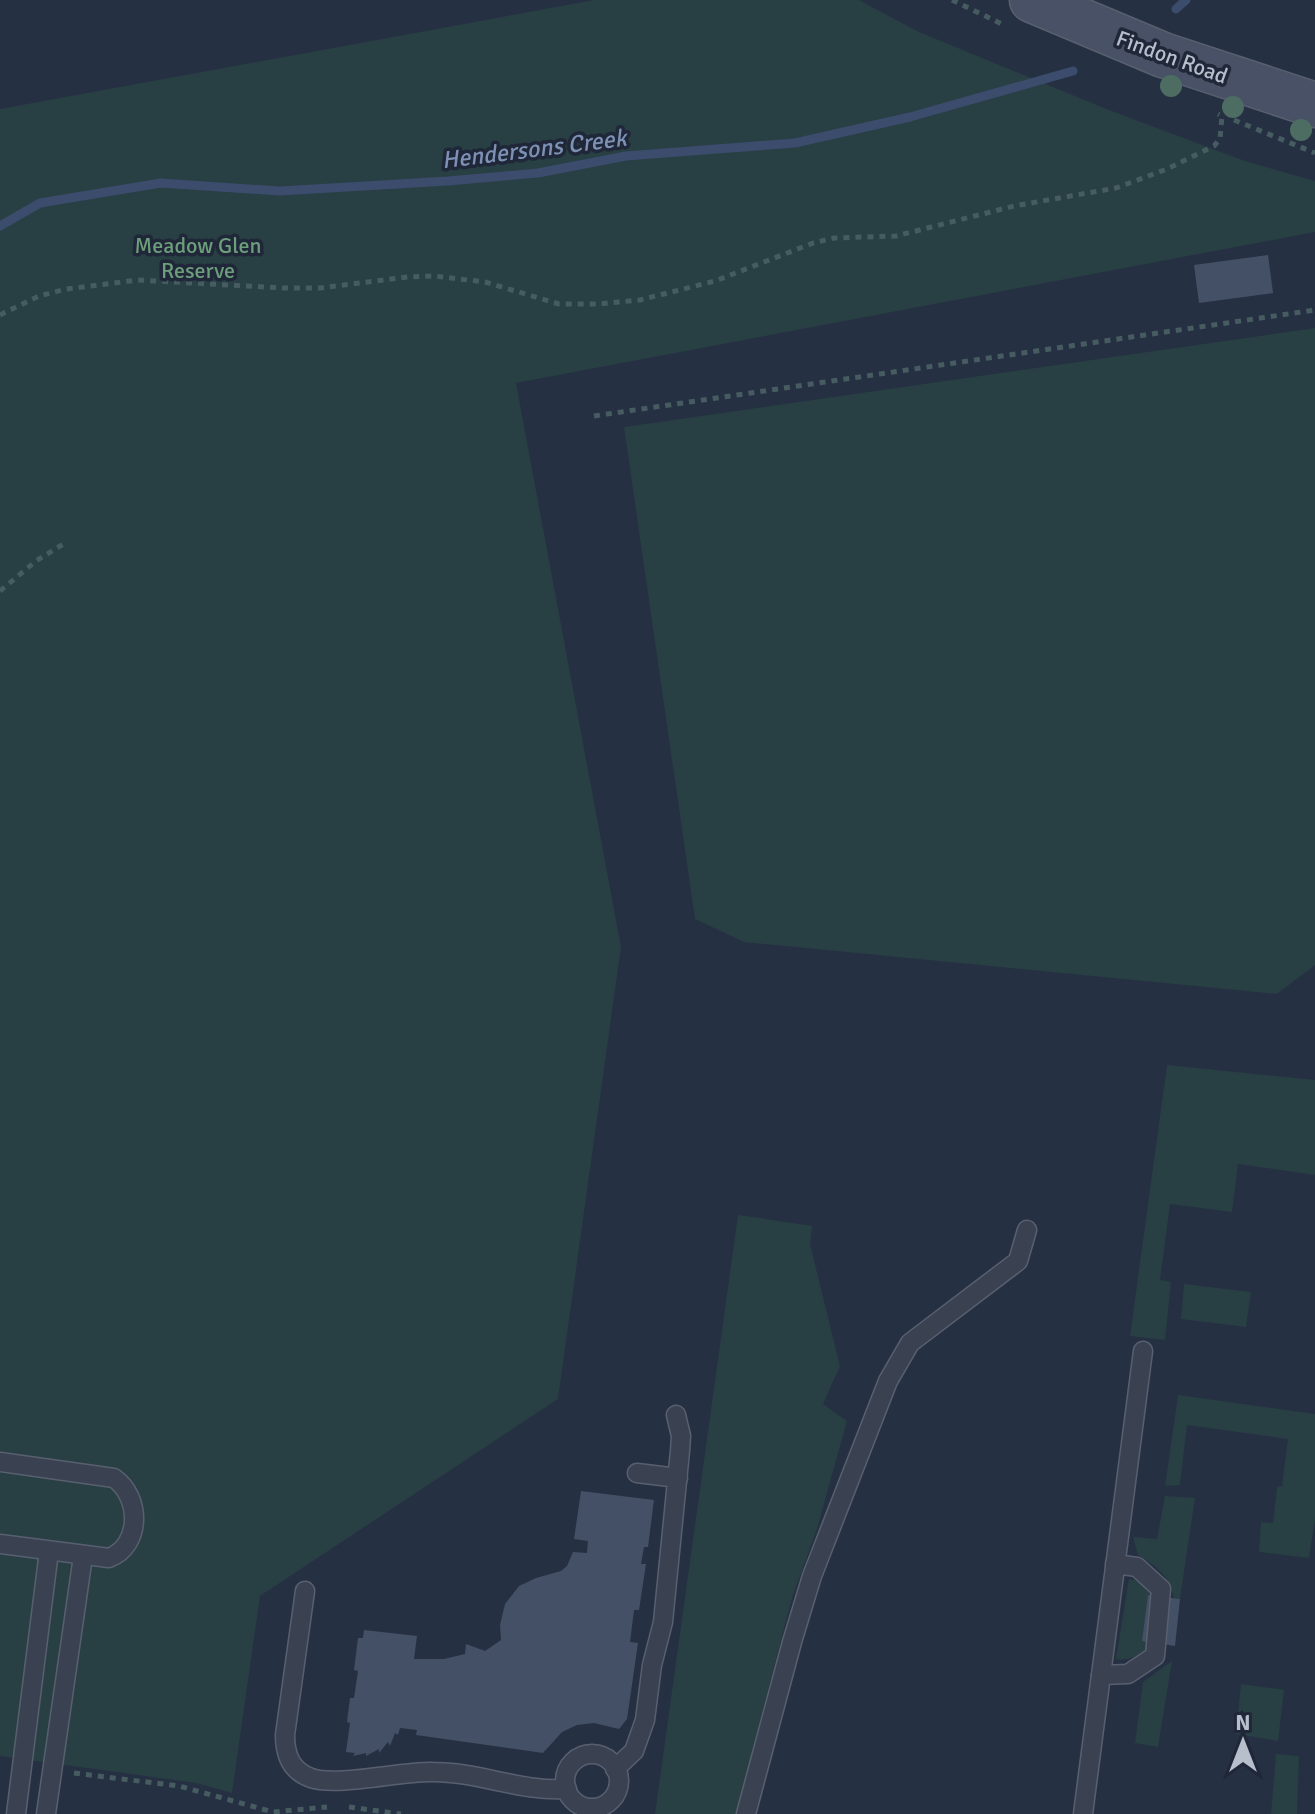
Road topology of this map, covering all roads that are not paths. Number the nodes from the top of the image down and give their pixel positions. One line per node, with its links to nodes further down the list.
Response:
1 (1032, 0): 2 (main road, Findon Road)
2 (1315, 105)
3 (1027, 1230): 20 (lane)
4 (1143, 1351): 12 (lane)
5 (676, 1415): 8 (lane)
6 (0, 1462): 11 (lane)
7 (637, 1473): 8 (lane)
8 (678, 1478): 15 (lane)
9 (0, 1544): 10 (lane)
10 (49, 1551): 11 (lane); 18 (lane)
11 (83, 1556): 19 (lane)
12 (1115, 1564): 14 (lane); 14 (lane)
13 (305, 1591): 16 (lane)
14 (1101, 1675): 21 (lane)
15 (615, 1769): 16 (lane); 17 (lane)
16 (567, 1789): 17 (lane)
17 (610, 1808)
18 (16, 1814)
19 (46, 1814)
20 (746, 1814)
21 (1083, 1814)

